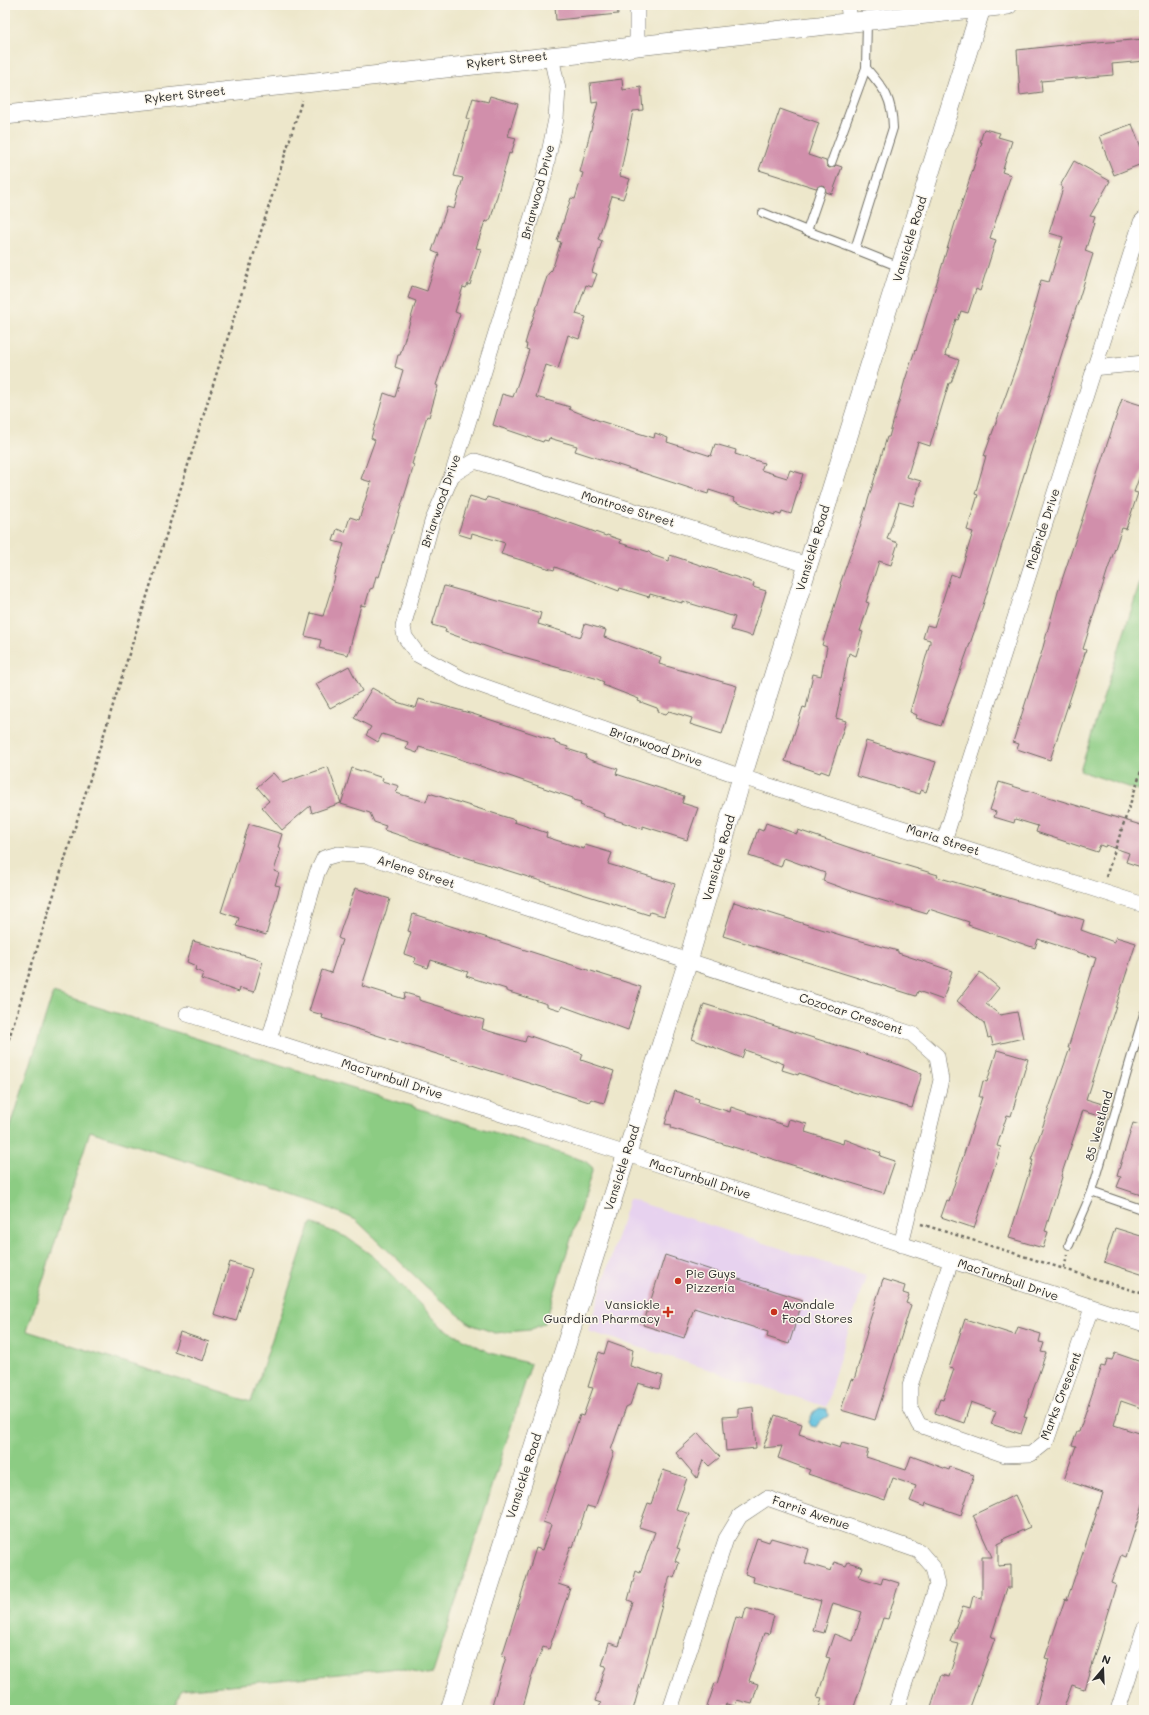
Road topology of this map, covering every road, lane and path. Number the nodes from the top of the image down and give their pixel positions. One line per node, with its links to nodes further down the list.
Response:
1 (637, 5): 5 (street)
2 (1008, 5): 3 (street, Rykert Street)
3 (982, 6): 4 (street, Rykert Street); 16 (street, Vansickle Road)
4 (855, 16): 5 (street, Rykert Street); 7 (lane)
5 (637, 46): 6 (street, Rykert Street)
6 (551, 56): 8 (street, Rykert Street); 19 (street, Briarwood Drive)
7 (866, 68): 10 (lane); 15 (lane)
8 (307, 82): 9 (street, Rykert Street); 30 (path)
9 (5, 115)
10 (831, 163)
11 (821, 190): 14 (lane)
12 (763, 213): 14 (lane)
13 (1144, 219): 18 (street, McBride Drive)
14 (807, 231): 15 (lane)
15 (855, 249): 16 (lane)
16 (901, 267): 20 (street, Vansickle Road)
17 (1144, 364): 18 (street)
18 (1094, 368): 23 (street, McBride Drive)
19 (452, 475): 20 (street, Montrose Street); 22 (street, Briarwood Drive)
20 (808, 565): 22 (street, Vansickle Road)
21 (1144, 762): 24 (path)
22 (742, 777): 23 (street, Maria Street); 26 (street, Vansickle Road)
23 (944, 841): 24 (street, Maria Street)
24 (1101, 891): 25 (street, Maria Street)
25 (1144, 905)
26 (688, 961): 29 (street, Arlene Street); 31 (street, Vansickle Road); 34 (street, Cozocar Crescent)
27 (187, 1014): 29 (street, MacTurnbull Drive)
28 (1144, 1014): 32 (lane, 85 Westland)
29 (270, 1040): 31 (street, MacTurnbull Drive)
30 (5, 1051)
31 (627, 1154): 35 (street, MacTurnbull Drive); 42 (street, Vansickle Road)
32 (1092, 1192): 33 (lane); 36 (lane, 85 Westland)
33 (1144, 1210)
34 (907, 1220): 35 (street, Cozocar Crescent); 38 (path)
35 (901, 1245): 37 (street, MacTurnbull Drive)
36 (1070, 1245)
37 (951, 1261): 39 (street, MacTurnbull Drive); 39 (street, Marks Crescent)
38 (1144, 1294)
39 (1092, 1308): 40 (street, MacTurnbull Drive)
40 (1144, 1324)
41 (1144, 1629): 45 (street)
42 (450, 1710)
43 (670, 1710): 44 (street, Farris Avenue)
44 (896, 1710)
45 (1118, 1710)

